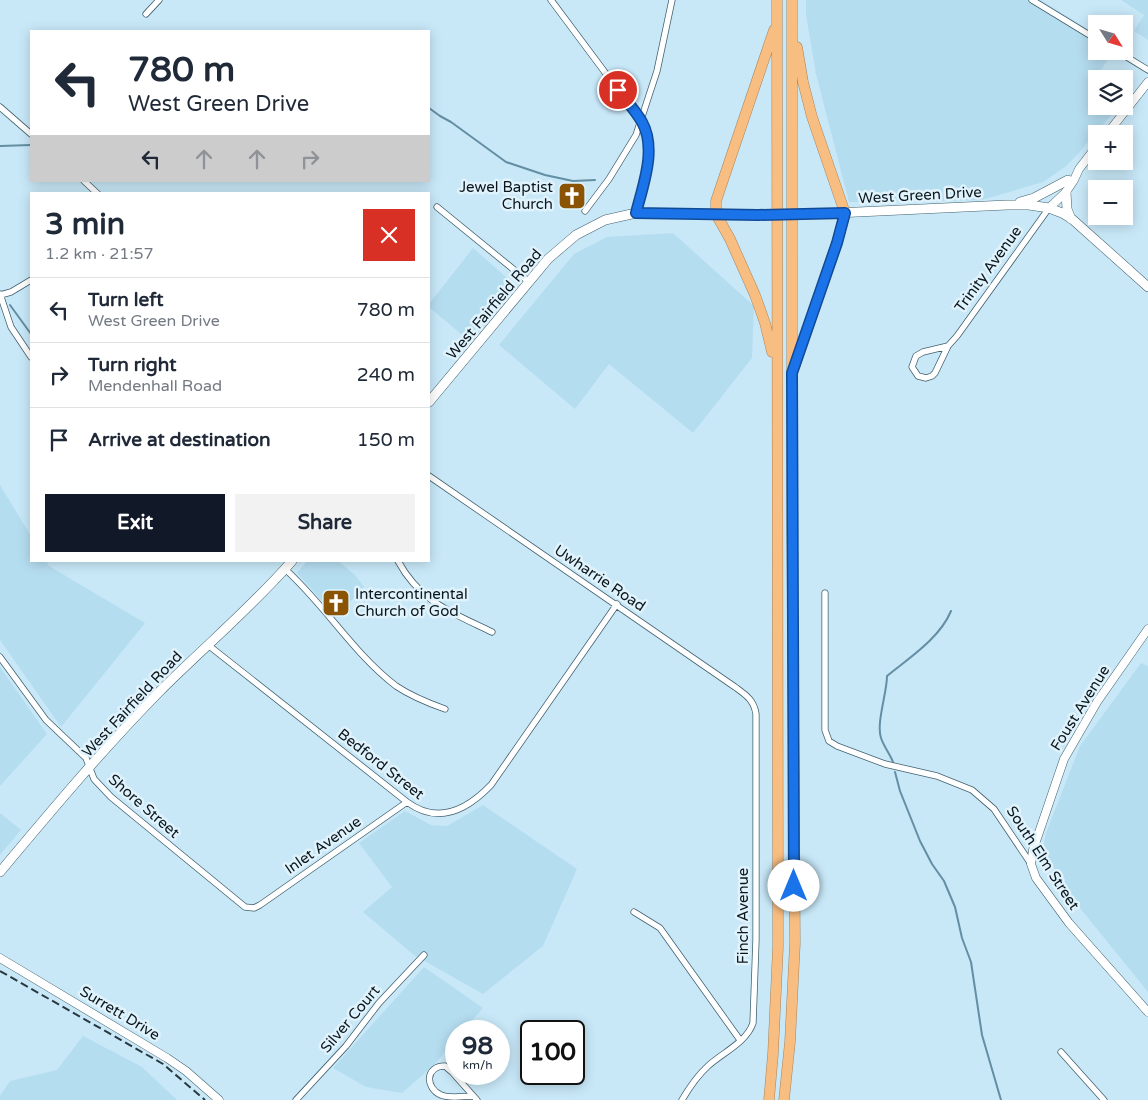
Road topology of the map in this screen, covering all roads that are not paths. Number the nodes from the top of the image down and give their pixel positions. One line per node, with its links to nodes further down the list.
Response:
1 (159, 0): 7 (street)
2 (551, 0): 15 (street)
3 (672, 0): 15 (street)
4 (777, 0): 9 (highway)
5 (792, 0): 8 (highway)
6 (1032, 0): 10 (street)
7 (146, 14)
8 (792, 19): 29 (highway); 41 (highway)
9 (777, 22): 30 (highway); 40 (highway)
10 (1088, 34)
11 (1132, 60): 12 (street)
12 (1148, 70)
13 (1148, 82): 16 (street)
14 (0, 107): 17 (street)
15 (641, 120): 27 (street); 28 (street)
16 (1114, 125)
17 (30, 133)
18 (1088, 157): 19 (street, Trinity Avenue)
19 (1079, 169): 20 (street, Trinity Avenue); 23 (street, Trinity Avenue)
20 (1068, 180): 24 (main road); 26 (street, Trinity Avenue)
21 (85, 182): 22 (street)
22 (96, 192)
23 (1066, 192): 26 (street, Trinity Avenue); 31 (main road)
24 (1012, 204): 26 (main road, West Green Drive); 29 (main road, West Green Drive)
25 (437, 207): 35 (street)
26 (1049, 208): 31 (main road, West Green Drive); 33 (main road, West Green Drive); 38 (street, Trinity Avenue)
27 (585, 211)
28 (636, 213): 30 (main road, West Green Drive); 32 (main road, West Green Drive)
29 (845, 213): 30 (main road, West Green Drive, bridge); 41 (highway)
30 (716, 214): 40 (highway)
31 (1072, 219): 33 (main road, West Green Drive)
32 (586, 229): 35 (main road, West Fairfield Road)
33 (1090, 236): 36 (main road, West Green Drive)
34 (30, 281): 37 (street)
35 (529, 282): 42 (main road, West Fairfield Road)
36 (1148, 287)
37 (0, 294): 39 (street)
38 (948, 346): 38 (street, Trinity Avenue)
39 (30, 356)
40 (776, 370): 70 (highway)
41 (792, 373): 71 (highway)
42 (430, 401)
43 (430, 477): 48 (street, Uwharrie Road)
44 (291, 562): 46 (main road, West Fairfield Road)
45 (398, 562): 50 (street)
46 (285, 569): 51 (main road, West Fairfield Road); 54 (street)
47 (825, 593): 57 (street, South Elm Street)
48 (617, 604): 53 (street, Uwharrie Road); 56 (street, Bedford Street)
49 (1148, 629): 57 (street, Foust Avenue)
50 (492, 632)
51 (208, 645): 55 (main road, West Fairfield Road); 56 (street, Bedford Street)
52 (0, 657): 55 (street, Shore Street)
53 (753, 704): 64 (street, Finch Avenue)
54 (444, 710)
55 (90, 768): 58 (main road, West Fairfield Road); 59 (street, Shore Street)
56 (407, 802): 59 (street, Inlet Avenue)
57 (1031, 864): 63 (street, South Elm Street)
58 (0, 872)
59 (252, 908)
60 (634, 912): 64 (street)
61 (424, 955): 68 (street, Silver Court)
62 (0, 958): 67 (street, Surrett Drive)
63 (1148, 1012)
64 (740, 1040): 69 (street, Finch Avenue)
65 (1061, 1052): 72 (street)
66 (475, 1098): 66 (street)
67 (219, 1100)
68 (296, 1100)
69 (682, 1100)
70 (769, 1100)
71 (784, 1100)
72 (1104, 1100)

